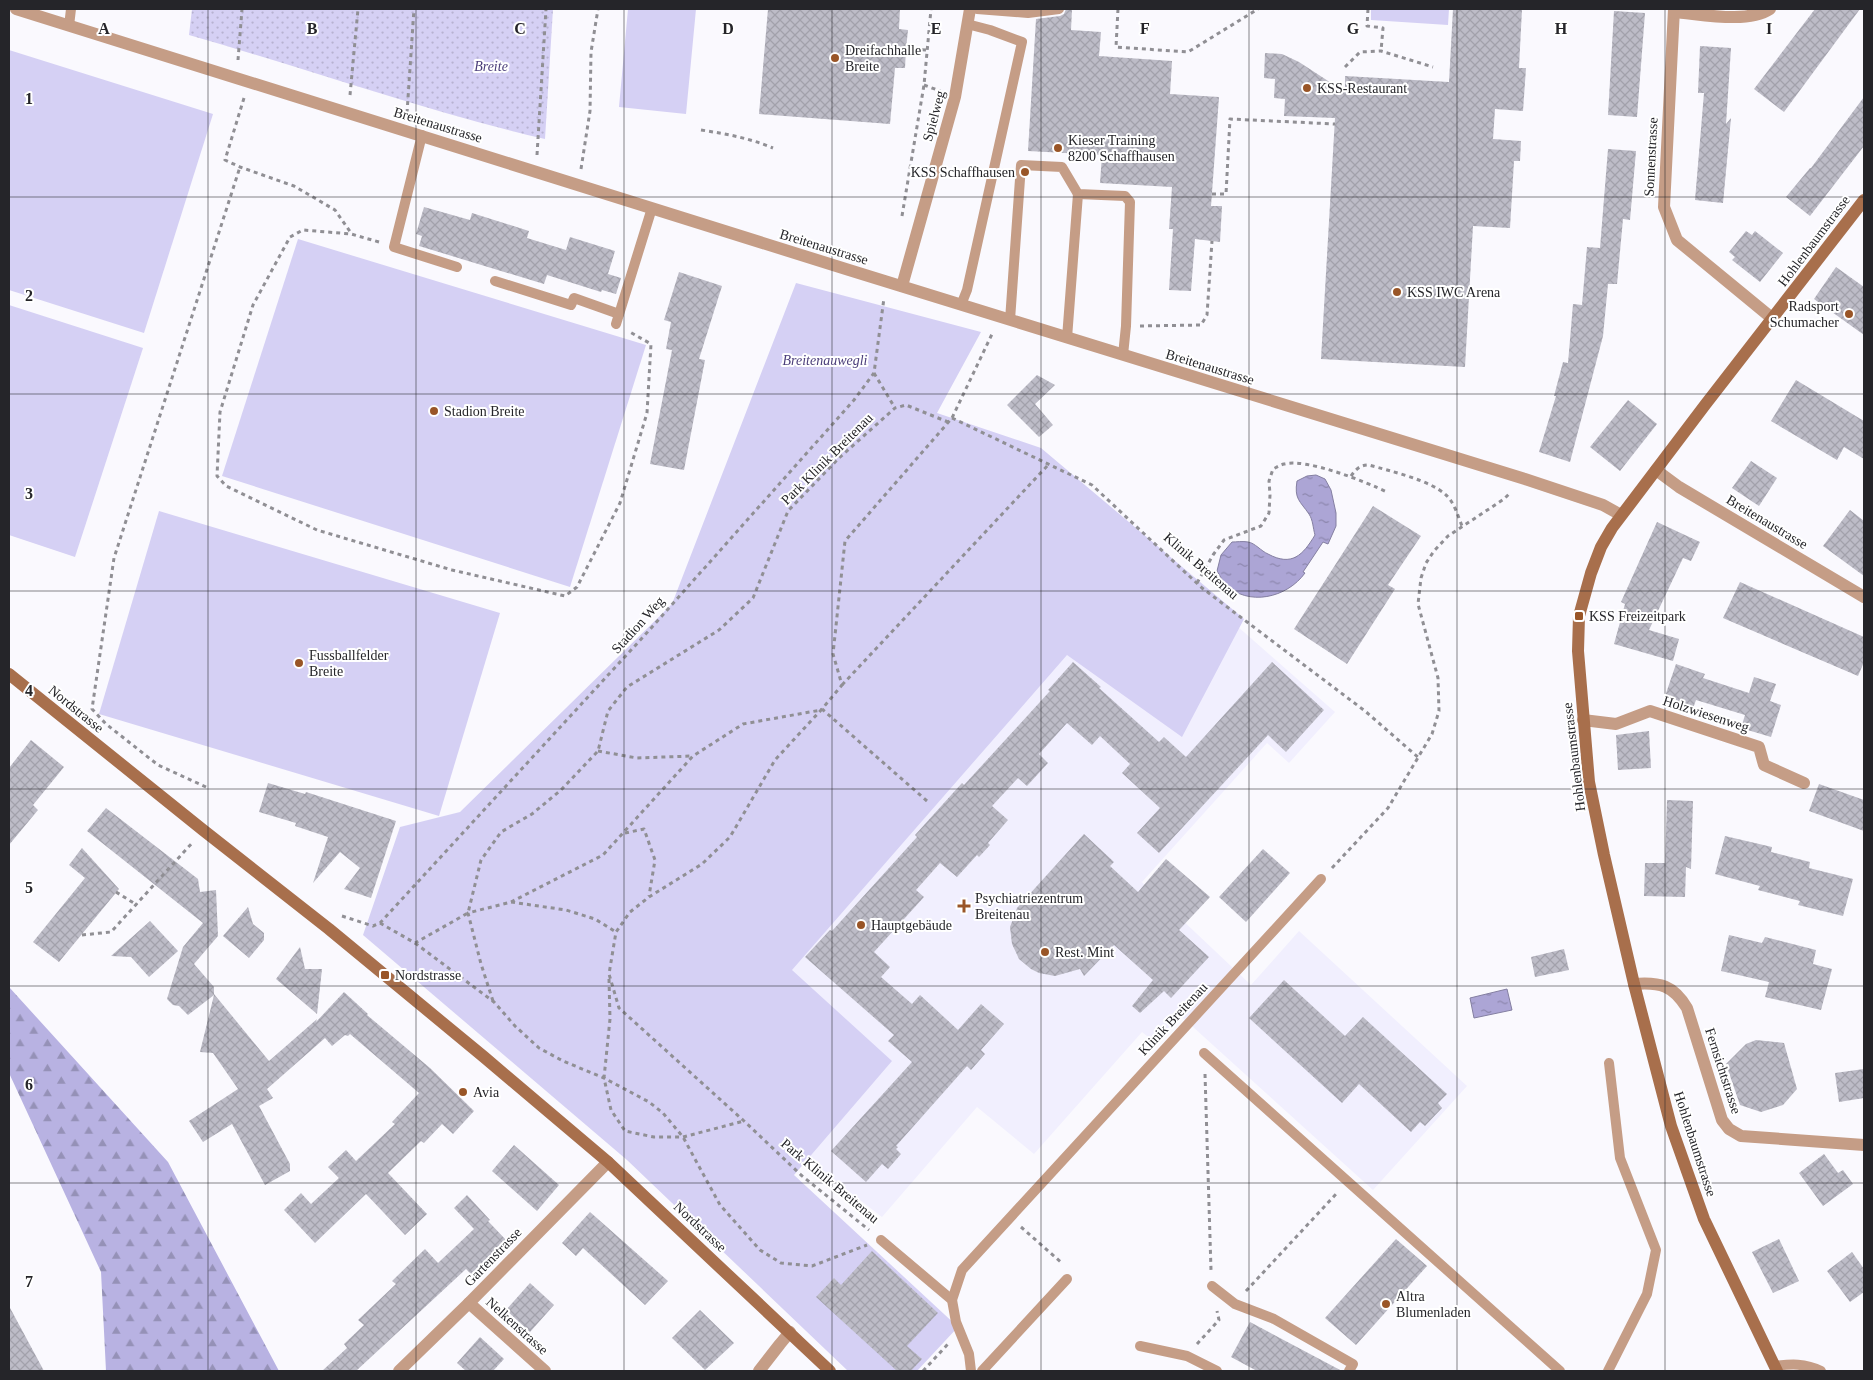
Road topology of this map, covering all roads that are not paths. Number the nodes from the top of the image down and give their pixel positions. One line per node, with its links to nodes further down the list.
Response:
1 (16, 9): 9 (street, Breitenaustrasse)
2 (71, 9): 9 (lane)
3 (970, 9): 8 (street, Spielweg)
4 (977, 9): 5 (lane)
5 (1059, 9)
6 (1770, 9): 7 (street)
7 (1674, 10): 20 (street, Sonnenstrasse)
8 (968, 24): 16 (street, Spielweg); 17 (lane)
9 (70, 26): 10 (street, Breitenaustrasse)
10 (422, 135): 13 (street, Breitenaustrasse); 14 (lane)
11 (1078, 194): 19 (lane); 22 (lane); 23 (lane)
12 (1864, 200): 20 (street, Hohlenbaumstrasse)
13 (652, 208): 16 (street, Breitenaustrasse); 18 (lane)
14 (457, 267)
15 (495, 282): 18 (lane)
16 (902, 286): 17 (street, Breitenaustrasse)
17 (961, 305): 19 (street, Breitenaustrasse)
18 (619, 314): 21 (lane)
19 (1005, 318): 22 (street, Breitenaustrasse)
20 (1773, 319): 24 (street, Hohlenbaumstrasse)
21 (616, 324)
22 (1066, 338): 23 (street, Breitenaustrasse)
23 (1123, 356): 25 (street, Breitenaustrasse)
24 (1656, 470): 25 (street, Hohlenbaumstrasse); 26 (street, Breitenaustrasse)
25 (1621, 515): 28 (street, Hohlenbaumstrasse)
26 (1864, 597)
27 (9, 674): 35 (street, Nordstrasse)
28 (1583, 720): 29 (street, Holzwiesenweg); 31 (street, Hohlenbaumstrasse)
29 (1804, 783)
30 (1321, 879): 39 (lane, Klinik Breitenau)
31 (1634, 984): 34 (street, Fernsichtstrasse); 43 (street, Hohlenbaumstrasse)
32 (1204, 1053): 52 (lane)
33 (1609, 1063): 53 (lane)
34 (1864, 1144)
35 (608, 1162): 40 (street, Gartenstrasse); 41 (street, Nordstrasse)
36 (881, 1240): 39 (lane)
37 (1067, 1279): 49 (lane)
38 (1212, 1286): 51 (lane)
39 (952, 1300): 48 (lane)
40 (469, 1303): 44 (street, Gartenstrasse); 45 (street, Nelkenstrasse)
41 (790, 1332): 46 (street); 47 (street, Nordstrasse)
42 (1140, 1346): 50 (lane)
43 (1776, 1368): 54 (lane)
44 (399, 1371)
45 (545, 1371)
46 (759, 1371)
47 (830, 1371)
48 (970, 1371)
49 (982, 1371)
50 (1217, 1371)
51 (1350, 1371)
52 (1560, 1371)
53 (1608, 1371)
54 (1821, 1371)

